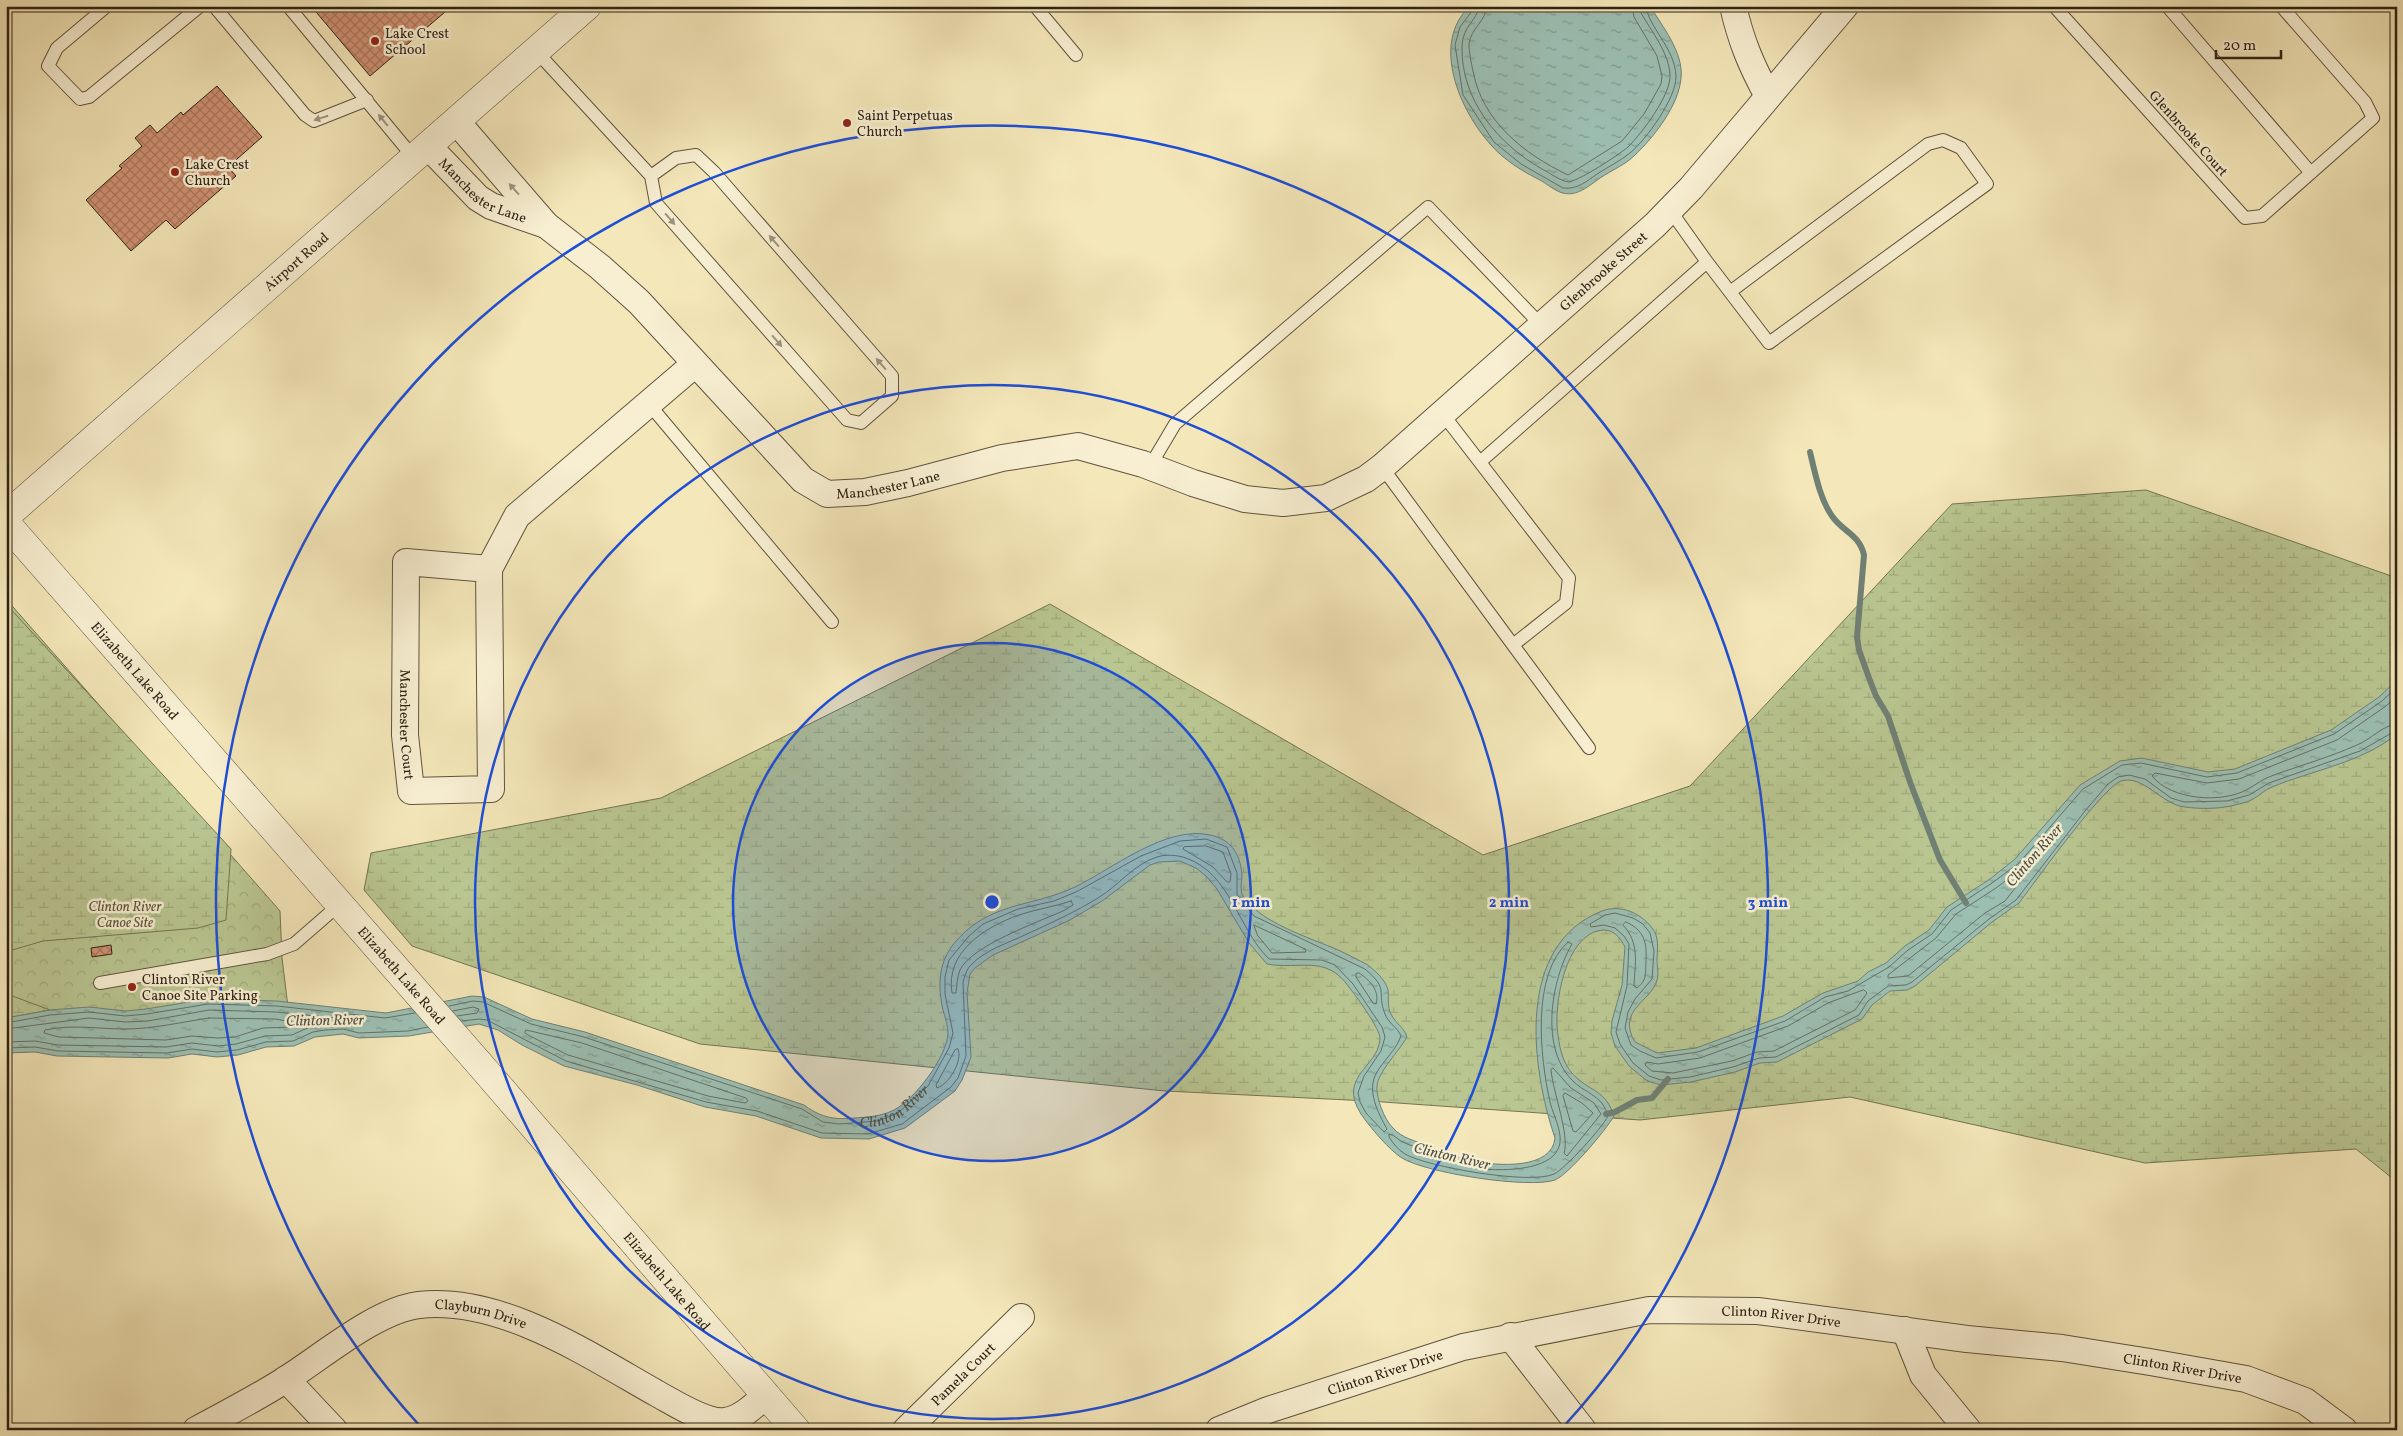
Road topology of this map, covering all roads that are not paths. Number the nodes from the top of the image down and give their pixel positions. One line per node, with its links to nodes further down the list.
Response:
1 (106, 6): 2 (lane)
2 (200, 6)
3 (214, 6): 15 (lane, one-way to 3)
4 (288, 6): 15 (lane)
5 (1035, 6): 13 (lane)
6 (1733, 6): 14 (street)
7 (1845, 6): 14 (street, Glenbrooke Street)
8 (2054, 6): 18 (lane, Glenbrooke Court)
9 (2167, 6): 18 (lane)
10 (2282, 6): 18 (lane, Glenbrooke Court)
11 (575, 10): 12 (street, Airport Road)
12 (536, 51): 16 (street, Airport Road); 19 (lane)
13 (1076, 55)
14 (1768, 96): 20 (street, Glenbrooke Street)
15 (367, 100): 17 (lane, one-way to 15)
16 (456, 122): 17 (street, Airport Road); 21 (street, Manchester Lane, one-way to 16)
17 (421, 152): 21 (street, Manchester Lane); 32 (street, Airport Road)
18 (2311, 173)
19 (651, 176): 19 (lane, one-way to 19)
20 (1670, 210): 22 (lane); 24 (street, Glenbrooke Street)
21 (546, 225): 25 (street, Manchester Lane)
22 (1707, 262): 23 (lane); 28 (lane)
23 (1730, 292): 23 (lane)
24 (1542, 326): 27 (street, Glenbrooke Street); 29 (lane)
25 (695, 364): 26 (street, Manchester Court); 29 (street, Manchester Lane)
26 (648, 403): 34 (street, Manchester Court); 35 (lane)
27 (1442, 413): 28 (lane); 30 (street, Glenbrooke Street)
28 (1480, 462): 36 (lane)
29 (1150, 466): 31 (street, Manchester Lane)
30 (1382, 467): 31 (street, Glenbrooke Street); 36 (lane)
31 (1326, 498)
32 (6, 516)
33 (6, 523): 38 (street, Elizabeth Lake Road)
34 (490, 569): 34 (street, Manchester Court)
35 (832, 622)
36 (1513, 645): 37 (lane)
37 (1589, 748)
38 (340, 904): 39 (lane); 44 (street, Elizabeth Lake Road)
39 (100, 983)
40 (1020, 1317): 49 (street, Pamela Court)
41 (1905, 1330): 42 (street, Clinton River Drive); 52 (street); 53 (street, Clinton River Drive)
42 (1510, 1336): 50 (street, Clinton River Drive); 51 (street)
43 (286, 1379): 45 (street, Clayburn Drive); 46 (street, Clayburn Drive); 47 (street)
44 (766, 1395): 45 (street, Clayburn Drive); 48 (street, Elizabeth Lake Road)
45 (719, 1426)
46 (196, 1430)
47 (334, 1430)
48 (796, 1430)
49 (906, 1430)
50 (1220, 1430)
51 (1583, 1430)
52 (1968, 1430)
53 (2344, 1430)

